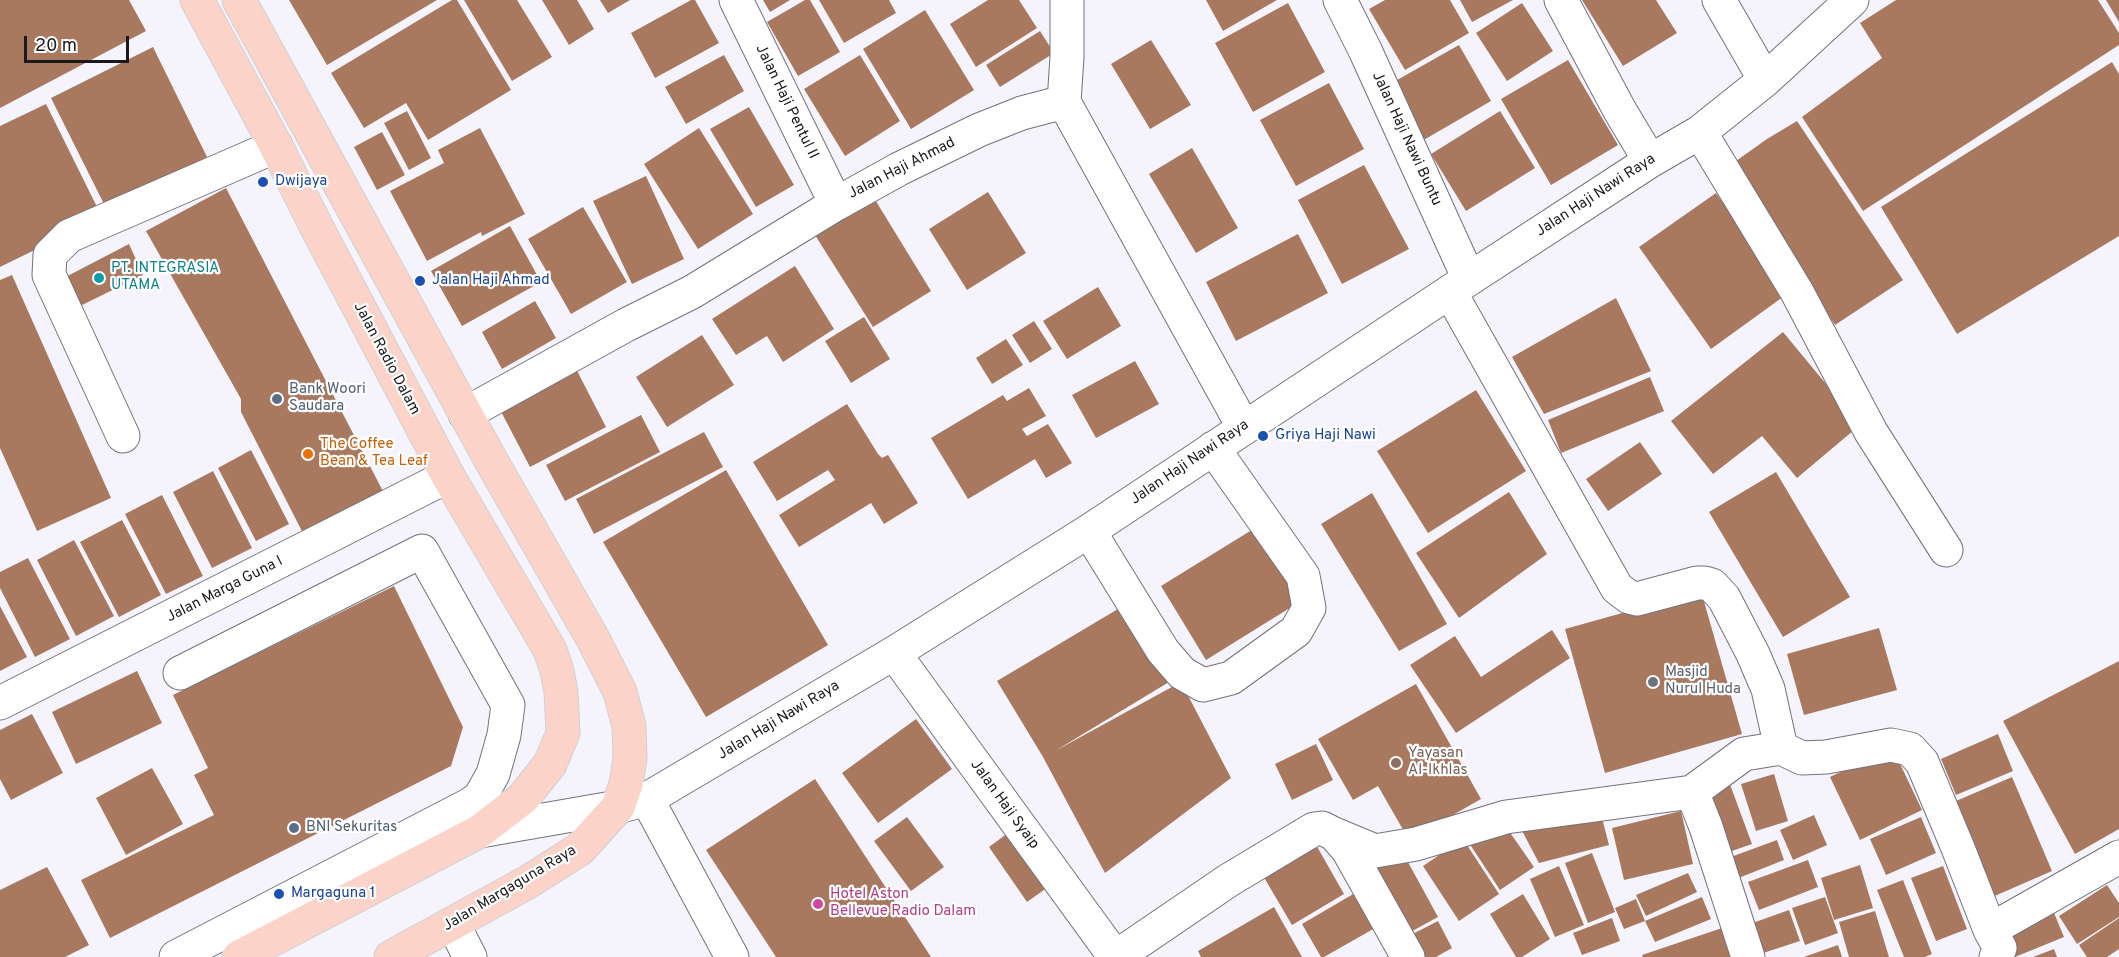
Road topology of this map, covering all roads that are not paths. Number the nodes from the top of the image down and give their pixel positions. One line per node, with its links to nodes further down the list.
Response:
1 (197, 0): 12 (main road, Jalan Radio Dalam)
2 (239, 0): 16 (main road)
3 (736, 0): 14 (street, Jalan Haji Pentul II)
4 (1067, 0): 10 (street)
5 (1340, 0): 15 (street, Jalan Haji Nawi Buntu)
6 (1561, 0): 13 (street)
7 (1719, 0): 9 (street)
8 (1852, 0): 9 (street, Jalan Haji Nawi Raya)
9 (1765, 80): 11 (street, Jalan Haji Nawi Raya)
10 (1064, 102): 14 (street, Jalan Haji Ahmad); 17 (street)
11 (1700, 132): 13 (street, Jalan Haji Nawi Raya); 22 (street)
12 (276, 146): 18 (street); 20 (main road, Jalan Radio Dalam)
13 (1650, 161): 15 (street, Jalan Haji Nawi Raya)
14 (836, 204): 16 (street, Jalan Haji Ahmad)
15 (1459, 285): 17 (street, Jalan Haji Nawi Raya); 26 (street, Jalan Haji Nawi Buntu)
16 (465, 414): 28 (main road)
17 (1244, 428): 19 (street, Jalan Haji Nawi Raya)
18 (123, 436)
19 (1214, 448): 21 (street, Jalan Haji Nawi Raya); 21 (street)
20 (448, 476): 25 (street, Jalan Marga Guna I); 29 (main road, Jalan Radio Dalam)
21 (1089, 531): 23 (street, Jalan Haji Nawi Raya)
22 (1946, 550)
23 (894, 653): 28 (street, Jalan Haji Nawi Raya); 39 (street, Jalan Haji Syaip)
24 (180, 673): 34 (street)
25 (0, 703)
26 (1780, 748): 27 (street); 33 (street)
27 (1692, 792): 30 (street); 41 (street)
28 (633, 803): 29 (street, Jalan Haji Nawi Raya); 32 (main road, Jalan Margaguna Raya); 38 (street)
29 (480, 831): 35 (main road)
30 (1334, 834): 39 (street); 40 (street)
31 (2119, 857): 33 (street)
32 (453, 924): 36 (main road, Jalan Margaguna Raya); 37 (street)
33 (1993, 943)
34 (177, 957)
35 (239, 957)
36 (392, 957)
37 (470, 957)
38 (732, 957)
39 (1115, 957)
40 (1408, 957)
41 (1748, 957)

